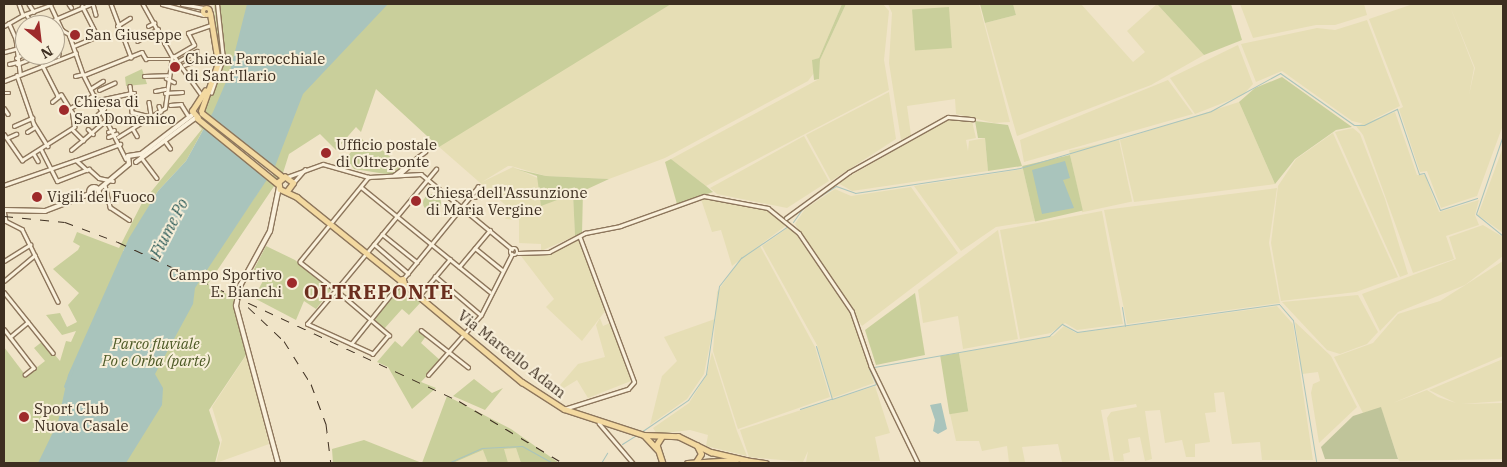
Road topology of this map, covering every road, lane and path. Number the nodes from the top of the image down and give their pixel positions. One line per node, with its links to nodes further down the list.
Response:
1 (19, 4): 13 (street)
2 (29, 4): 12 (street)
3 (50, 4): 12 (street)
4 (92, 4): 10 (street); 15 (street)
5 (143, 4): 19 (street)
6 (162, 4): 11 (street)
7 (182, 4): 11 (street)
8 (217, 4): 64 (street)
9 (110, 5): 22 (street)
10 (82, 7): 14 (street); 28 (street)
11 (206, 10): 20 (main road)
12 (34, 12): 13 (street)
13 (25, 15)
14 (65, 15)
15 (96, 15)
16 (130, 18): 22 (street)
17 (15, 20): 18 (street)
18 (8, 23): 21 (street); 26 (street)
19 (154, 23): 23 (street); 24 (street)
20 (211, 24): 34 (street); 53 (main road)
21 (4, 26)
22 (117, 26): 35 (street)
23 (148, 26)
24 (158, 29): 27 (street); 34 (street)
25 (65, 30): 28 (street)
26 (15, 37)
27 (138, 41)
28 (74, 46): 32 (street)
29 (15, 49): 30 (street)
30 (4, 52)
31 (197, 52): 37 (street)
32 (76, 53): 33 (street); 45 (street)
33 (65, 55)
34 (174, 56): 36 (street); 37 (street)
35 (131, 57): 36 (street); 45 (street)
36 (170, 59): 48 (street)
37 (180, 60): 43 (street)
38 (192, 62): 43 (street)
39 (15, 63): 40 (street)
40 (9, 64)
41 (17, 65): 44 (street)
42 (42, 66): 44 (street); 67 (street)
43 (184, 66): 66 (street)
44 (18, 74): 49 (street); 81 (street)
45 (83, 74): 46 (street); 55 (street)
46 (75, 76)
47 (144, 76): 48 (street)
48 (167, 76): 51 (street); 58 (street)
49 (4, 81)
50 (103, 81): 55 (street)
51 (174, 82)
52 (114, 83): 56 (street)
53 (210, 84): 79 (main road); 79 (main road)
54 (130, 86): 62 (street)
55 (90, 89): 65 (street)
56 (99, 90)
57 (155, 91): 58 (street)
58 (165, 91): 60 (street); 71 (street)
59 (9, 92): 61 (street)
60 (182, 92)
61 (4, 93)
62 (131, 93): 63 (street); 68 (street); 78 (street)
63 (135, 93)
64 (211, 93)
65 (94, 94): 68 (street); 74 (street)
66 (201, 94)
67 (58, 97): 69 (street); 74 (street)
68 (98, 100): 75 (street)
69 (52, 102)
70 (149, 102): 78 (street)
71 (168, 105): 76 (street); 79 (street)
72 (159, 106): 76 (street)
73 (4, 108): 77 (street)
74 (70, 108): 87 (street)
75 (104, 109): 80 (street); 82 (street)
76 (161, 112): 78 (street)
77 (8, 114)
78 (152, 116): 86 (street)
79 (198, 116): 100 (main road); 108 (main road); 119 (main road); 124 (main road, Via Marcello Adam)
80 (95, 117)
81 (32, 118): 84 (street); 85 (street)
82 (108, 118): 89 (street); 94 (street)
83 (973, 119): 136 (street)
84 (14, 126)
85 (35, 127): 90 (street); 102 (street)
86 (133, 128): 95 (street); 96 (street)
87 (72, 129): 99 (street); 102 (street)
88 (88, 129): 94 (street)
89 (114, 130): 91 (street); 95 (street)
90 (27, 132)
91 (108, 132)
92 (4, 134): 98 (street)
93 (16, 134): 98 (street)
94 (93, 134): 99 (street)
95 (117, 136): 97 (street); 101 (street)
96 (137, 136)
97 (108, 137)
98 (7, 138): 106 (street)
99 (83, 140): 105 (street)
100 (164, 141): 103 (street); 107 (main road)
101 (120, 144): 108 (street); 109 (street)
102 (48, 146): 104 (street)
103 (170, 148)
104 (41, 149): 106 (street); 114 (street)
105 (71, 150)
106 (34, 154): 110 (street)
107 (141, 157): 111 (main road); 120 (street)
108 (129, 158): 111 (main road); 111 (main road); 123 (main road)
109 (76, 160): 114 (street); 115 (street)
110 (38, 161)
111 (136, 162)
112 (306, 168): 116 (street); 119 (street); 125 (street)
113 (436, 169): 121 (street)
114 (54, 170): 115 (street); 126 (street)
115 (87, 171): 122 (street)
116 (370, 176): 117 (street); 128 (street)
117 (394, 176): 118 (street); 118 (street)
118 (398, 176): 121 (street)
119 (284, 177): 124 (main road); 125 (main road)
120 (157, 178)
121 (428, 178): 133 (street); 135 (street)
122 (106, 181): 123 (street); 127 (street)
123 (113, 181): 127 (main road)
124 (278, 184): 129 (main road, Via Marcello Adam); 132 (main road)
125 (293, 184): 129 (main road); 130 (main road)
126 (4, 185)
127 (104, 186): 134 (main road); 137 (street)
128 (361, 187): 135 (street); 138 (street)
129 (285, 191): 130 (main road, Via Marcello Adam); 132 (main road)
130 (297, 197): 138 (main road, Via Marcello Adam)
131 (475, 197): 133 (street)
132 (278, 198): 188 (main road)
133 (462, 207): 139 (street); 143 (street)
134 (4, 210): 144 (street)
135 (397, 216): 140 (street); 143 (street)
136 (786, 218): 141 (street); 193 (street)
137 (130, 220)
138 (331, 224): 147 (main road, Via Marcello Adam); 160 (street)
139 (490, 230): 145 (street); 146 (street)
140 (382, 234): 142 (street); 153 (street)
141 (580, 238): 148 (street); 178 (street)
142 (374, 244): 147 (street); 156 (street)
143 (432, 244): 151 (street); 153 (street)
144 (30, 245): 150 (street); 152 (street)
145 (475, 248): 154 (street); 155 (street)
146 (512, 249): 148 (street); 149 (street)
147 (366, 253): 159 (main road, Via Marcello Adam); 160 (street)
148 (518, 253): 149 (street)
149 (512, 254): 155 (street)
150 (35, 255): 158 (street); 164 (street)
151 (450, 259): 154 (street); 157 (street)
152 (4, 261)
153 (417, 262): 156 (street)
154 (459, 267): 162 (street)
155 (502, 270): 162 (street)
156 (408, 273): 159 (street)
157 (435, 276): 163 (street); 165 (street)
158 (4, 281)
159 (402, 281): 163 (main road, Via Marcello Adam); 166 (street)
160 (336, 290): 166 (street); 172 (street)
161 (4, 292): 167 (street)
162 (490, 292): 165 (street)
163 (419, 296): 170 (main road, Via Marcello Adam)
164 (58, 302)
165 (481, 315): 170 (street)
166 (370, 319): 172 (street); 172 (street)
167 (28, 322): 171 (street); 174 (street)
168 (4, 328): 171 (street)
169 (422, 330): 173 (street)
170 (464, 334): 173 (street); 179 (main road, Via Marcello Adam)
171 (10, 337): 176 (street)
172 (351, 344)
173 (449, 351): 175 (street); 177 (street)
174 (53, 354)
175 (468, 367)
176 (25, 374)
177 (428, 375)
178 (576, 404): 179 (street); 180 (street)
179 (564, 409): 180 (main road, Via Marcello Adam)
180 (569, 412): 181 (main road, Via Marcello Adam)
181 (599, 423): 182 (main road, Via Marcello Adam); 189 (street)
182 (641, 434): 183 (main road, Via Marcello Adam); 185 (main road, Via Marcello Adam)
183 (662, 437): 184 (main road, Via Marcello Adam); 185 (main road)
184 (695, 444): 186 (main road, Via Marcello Adam); 187 (main road)
185 (658, 450): 190 (main road)
186 (746, 460): 187 (main road); 192 (main road)
187 (695, 462): 191 (main road)
188 (278, 463)
189 (632, 463)
190 (661, 463)
191 (687, 463)
192 (766, 463)
193 (918, 463)

